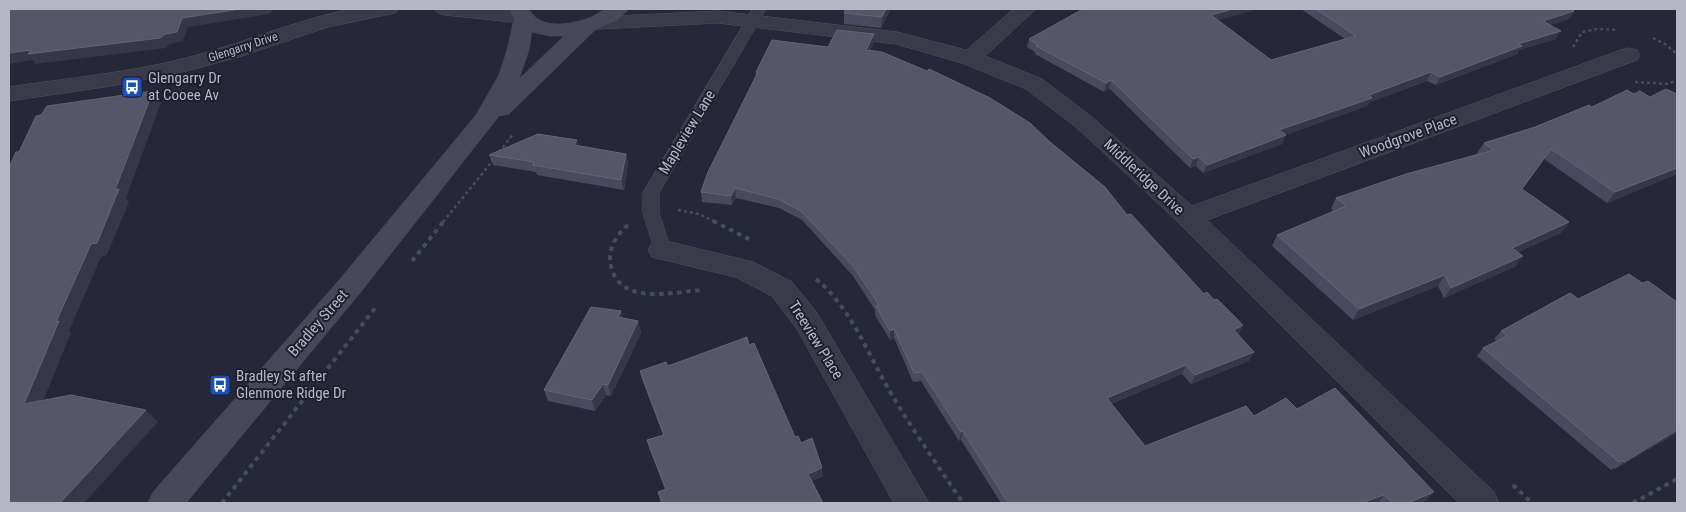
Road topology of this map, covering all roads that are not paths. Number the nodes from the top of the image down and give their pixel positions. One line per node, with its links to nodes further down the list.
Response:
1 (388, 9): 12 (street, Glengarry Drive)
2 (444, 9): 6 (street)
3 (619, 9): 9 (main road, Bradley Street)
4 (691, 9): 8 (street, Middleridge Drive)
5 (1026, 9): 11 (street)
6 (522, 15): 9 (main road); 13 (main road, Bradley Street)
7 (756, 15): 8 (street, Middleridge Drive); 11 (street, Middleridge Drive); 15 (lane, Mapleview Lane)
8 (718, 17): 9 (street, Middleridge Drive)
9 (593, 25): 13 (main road, Bradley Street)
10 (1629, 54): 14 (street, Woodgrove Place)
11 (970, 58): 14 (street, Middleridge Drive)
12 (11, 96)
13 (468, 141): 16 (main road, Bradley Street)
14 (1188, 217): 18 (street, Middleridge Drive)
15 (662, 250): 17 (street, Treeview Place)
16 (165, 503)
17 (912, 503)
18 (1482, 503)

